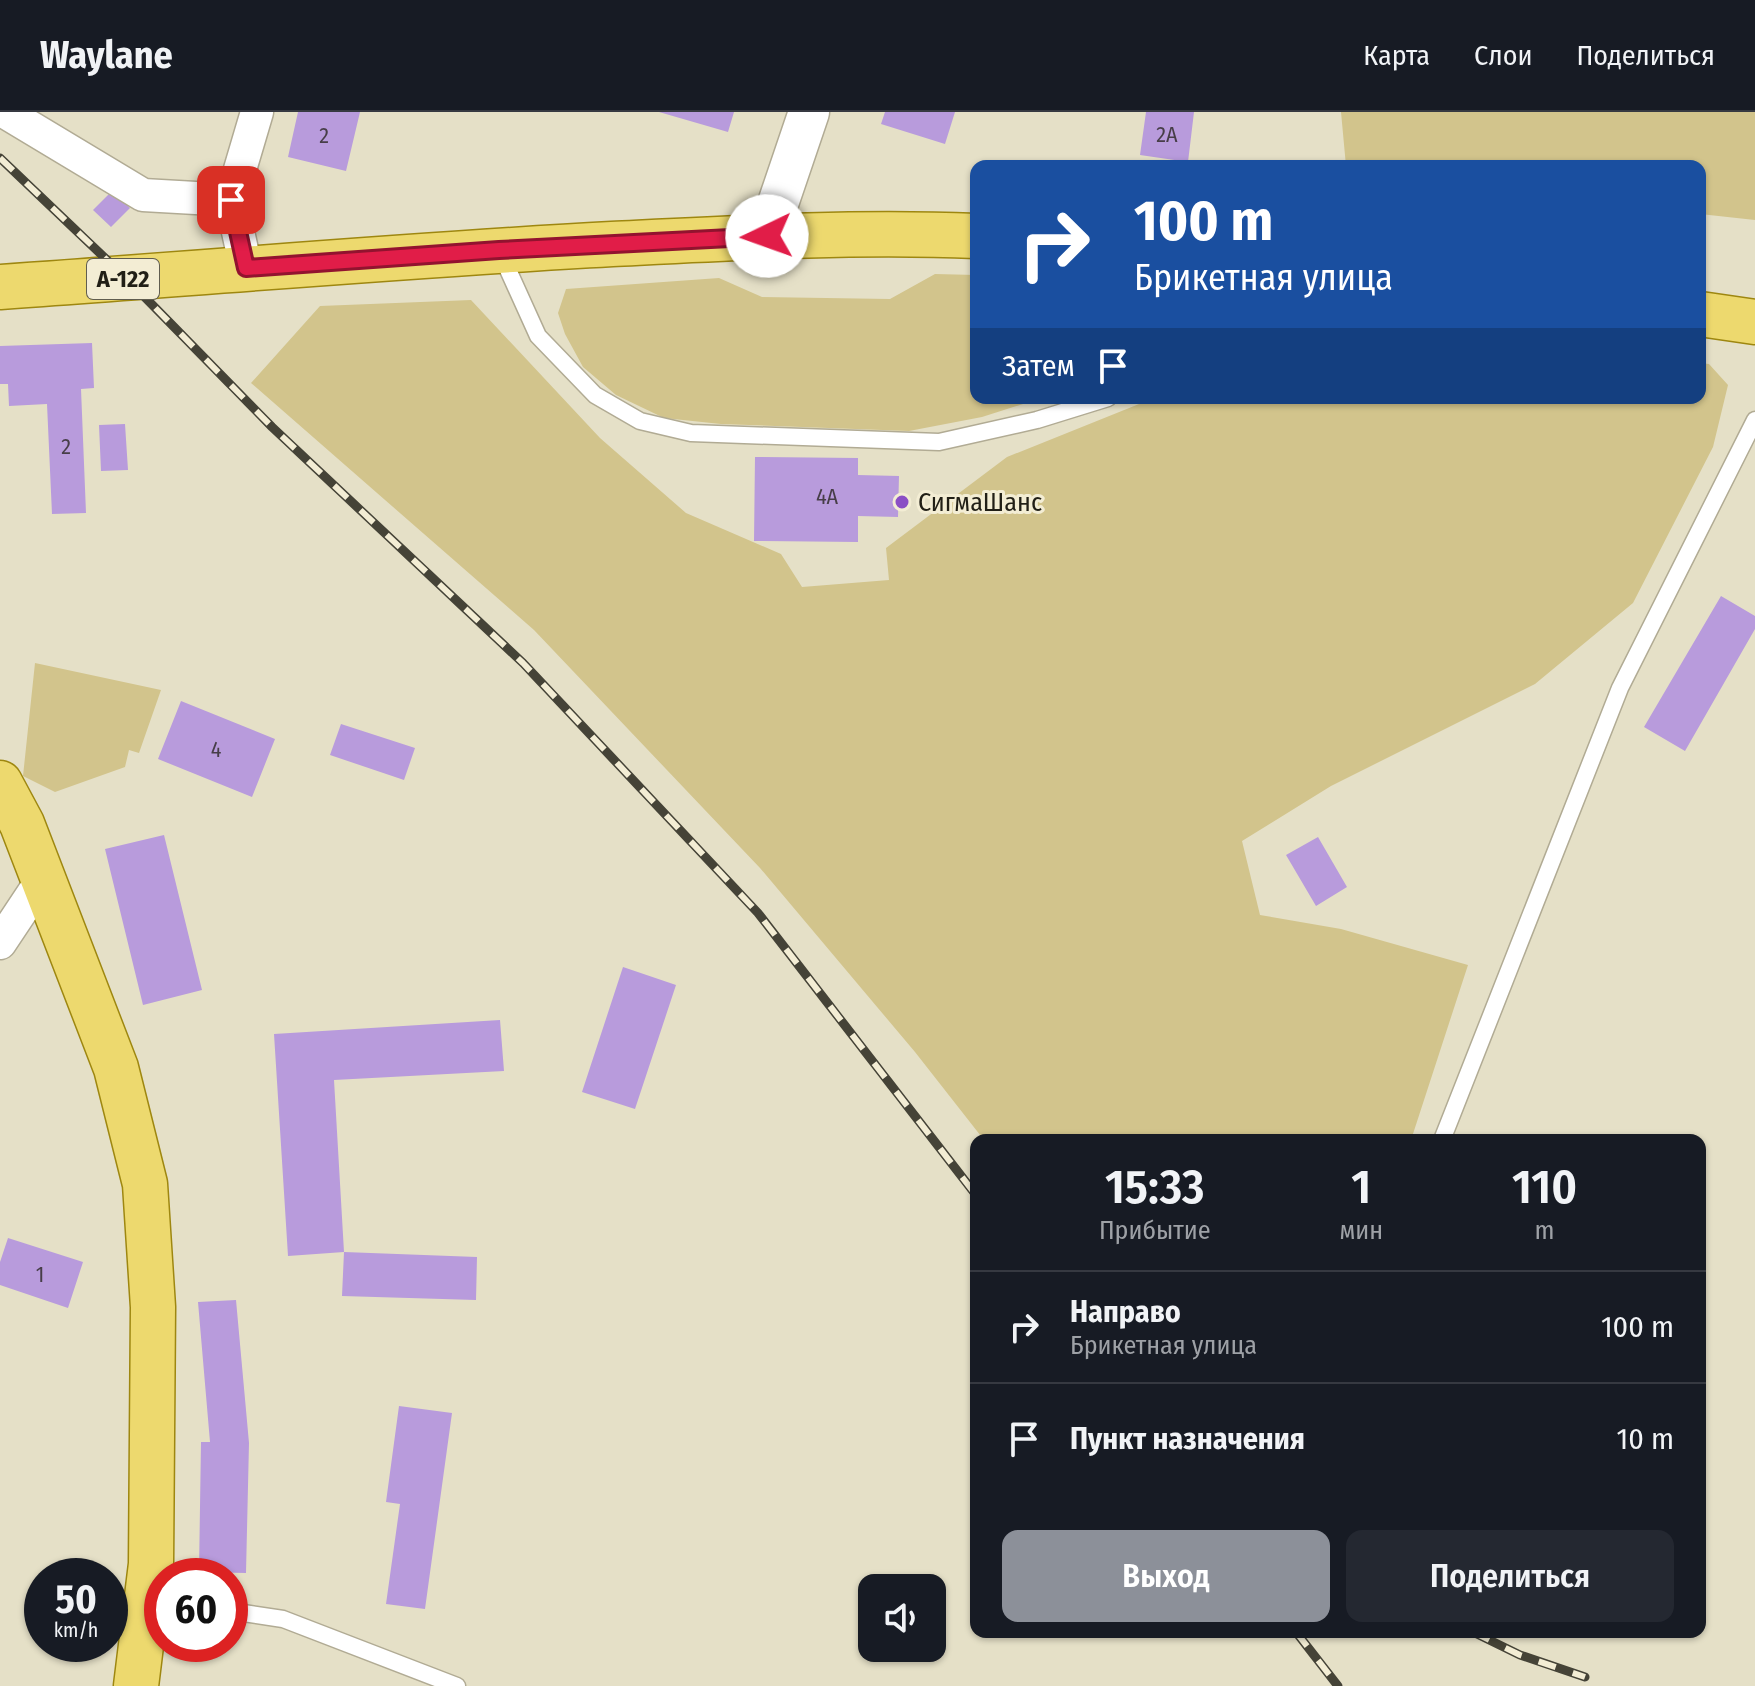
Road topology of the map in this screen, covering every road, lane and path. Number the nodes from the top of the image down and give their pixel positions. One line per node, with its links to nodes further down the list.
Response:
1 (5, 112): 4 (street)
2 (257, 112): 4 (street)
3 (809, 112): 5 (street)
4 (231, 200): 8 (street)
5 (767, 236): 6 (main road, А-122); 7 (main road, А-122)
6 (970, 236)
7 (499, 250): 8 (main road, А-122); 12 (lane)
8 (246, 268): 9 (main road, А-122)
9 (0, 287)
10 (1706, 315): 11 (main road)
11 (1755, 322)
12 (1089, 404)
13 (1755, 420): 18 (lane)
14 (0, 783): 15 (main road)
15 (11, 826): 16 (main road)
16 (44, 877): 17 (street); 19 (main road)
17 (0, 943)
18 (1444, 1134)
19 (151, 1558)
20 (248, 1614): 23 (lane)
21 (144, 1648): 22 (main road)
22 (136, 1686)
23 (457, 1686)

